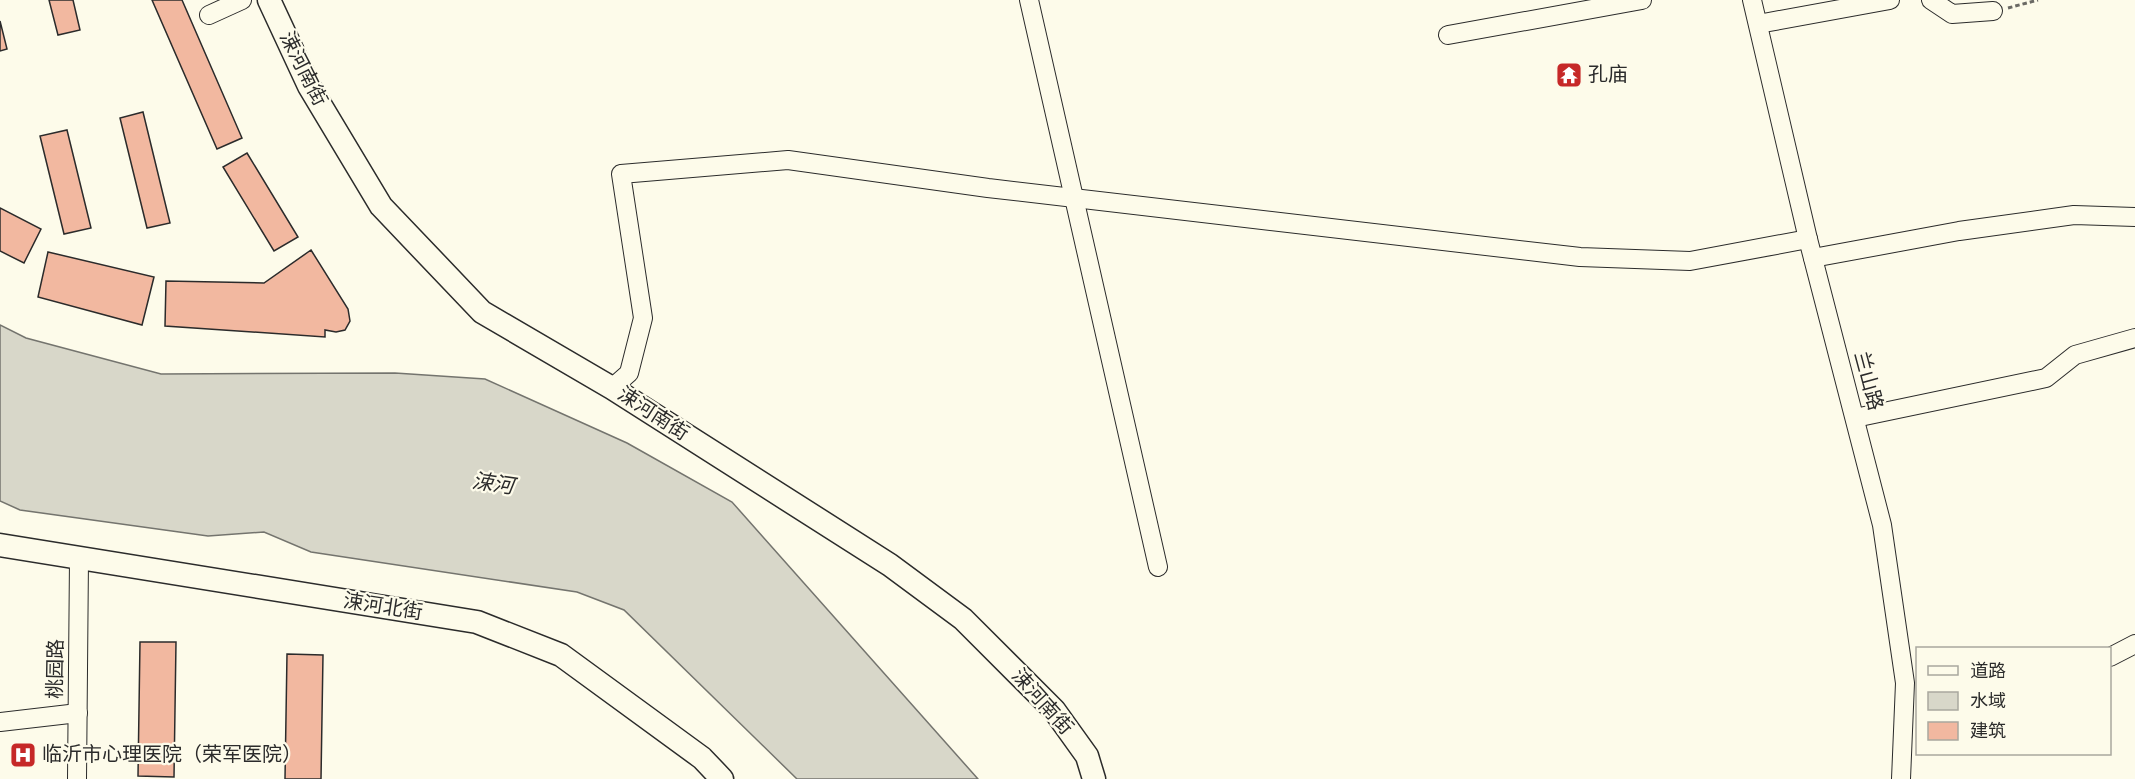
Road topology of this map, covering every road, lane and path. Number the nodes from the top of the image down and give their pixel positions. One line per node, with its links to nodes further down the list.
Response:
1 (242, 0): 10 (street)
2 (269, 0): 18 (main road, 涑河南街)
3 (1029, 0): 13 (street)
4 (1642, 0): 12 (street)
5 (1752, 0): 11 (street, 兰山路)
6 (1890, 0): 11 (street)
7 (1931, 0): 9 (street)
8 (2038, 0): 9 (path)
9 (1993, 11)
10 (209, 15)
11 (1758, 24): 15 (street, 兰山路)
12 (1448, 35)
13 (1074, 198): 15 (street); 18 (street); 22 (street)
14 (2135, 217): 16 (street)
15 (1808, 239): 16 (street, 兰山路)
16 (1813, 258): 19 (street, 兰山路)
17 (2135, 338): 19 (street)
18 (612, 388): 26 (main road, 涑河南街)
19 (1855, 418): 25 (street, 兰山路)
20 (0, 545): 21 (main road, 涑河北街)
21 (79, 559): 27 (street, 桃园路); 30 (main road, 涑河北街)
22 (1158, 567)
23 (2135, 644): 24 (street)
24 (2111, 656)
25 (1911, 683): 33 (street, 兰山路)
26 (1054, 710): 31 (main road, 涑河南街); 32 (main road)
27 (78, 713): 28 (street); 29 (street, 桃园路)
28 (0, 722)
29 (77, 779)
30 (722, 779)
31 (1094, 779)
32 (1105, 779)
33 (1901, 779)

